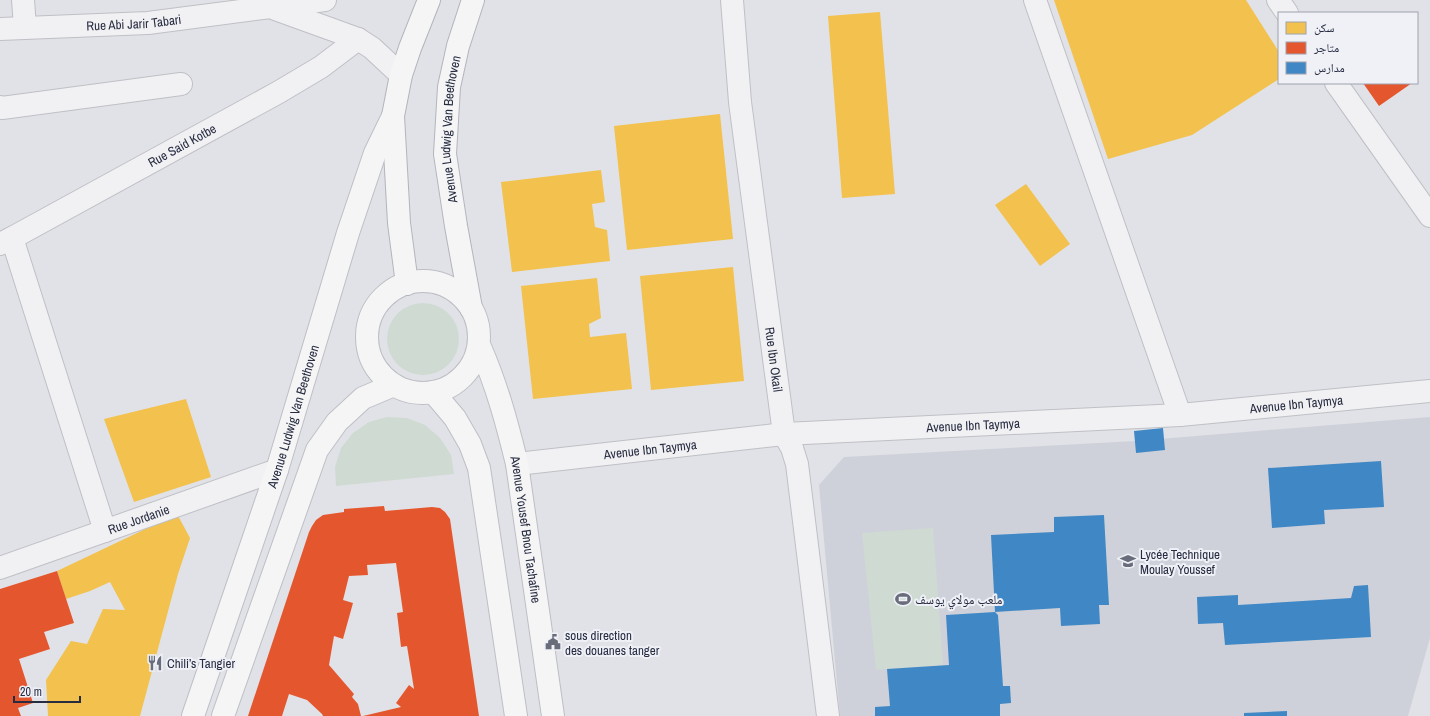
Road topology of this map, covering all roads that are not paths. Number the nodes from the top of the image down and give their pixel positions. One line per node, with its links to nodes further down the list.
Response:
1 (23, 0): 11 (street)
2 (325, 0): 9 (street, Rue Abi Jarir Tabari)
3 (429, 0): 14 (main road, Avenue Ludwig Van Beethoven)
4 (473, 0): 22 (main road, Avenue Ludwig Van Beethoven)
5 (732, 0): 28 (street, Rue Ibn Okail)
6 (1035, 0): 27 (street)
7 (1278, 0): 10 (street)
8 (232, 6): 9 (street, Rue Abi Jarir Tabari); 11 (street, Rue Abi Jarir Tabari)
9 (268, 7): 13 (street, Rue Abi Jarir Tabari)
10 (1286, 12)
11 (25, 27): 12 (street, Rue Abi Jarir Tabari)
12 (0, 29)
13 (358, 39): 14 (street, Rue Abi Jarir Tabari); 20 (street, Rue Said Kotbe)
14 (401, 75): 18 (main road, Avenue Ludwig Van Beethoven)
15 (181, 84): 17 (street)
16 (1337, 84): 19 (street)
17 (0, 107)
18 (393, 116): 21 (main road, Avenue Ludwig Van Beethoven); 30 (main road, Avenue Ludwig Van Beethoven)
19 (1430, 216)
20 (6, 241): 31 (street)
21 (407, 284): 22 (main road); 24 (main road)
22 (471, 308): 23 (main road)
23 (480, 347): 26 (main road); 29 (main road, Avenue Yousef Bnou Tachafine)
24 (394, 385): 26 (main road); 34 (main road)
25 (1430, 391): 27 (street, Avenue Ibn Taymya)
26 (433, 392): 35 (main road)
27 (1180, 414): 28 (street, Avenue Ibn Taymya)
28 (784, 434): 29 (street, Avenue Ibn Taymya); 37 (street, Rue Ibn Okail)
29 (517, 464): 36 (main road, Avenue Yousef Bnou Tachafine)
30 (277, 470): 31 (street, Rue Jordanie); 33 (main road, Avenue Ludwig Van Beethoven)
31 (105, 531): 32 (street, Rue Jordanie)
32 (0, 568)
33 (193, 716)
34 (222, 716)
35 (516, 716)
36 (553, 716)
37 (828, 716)

